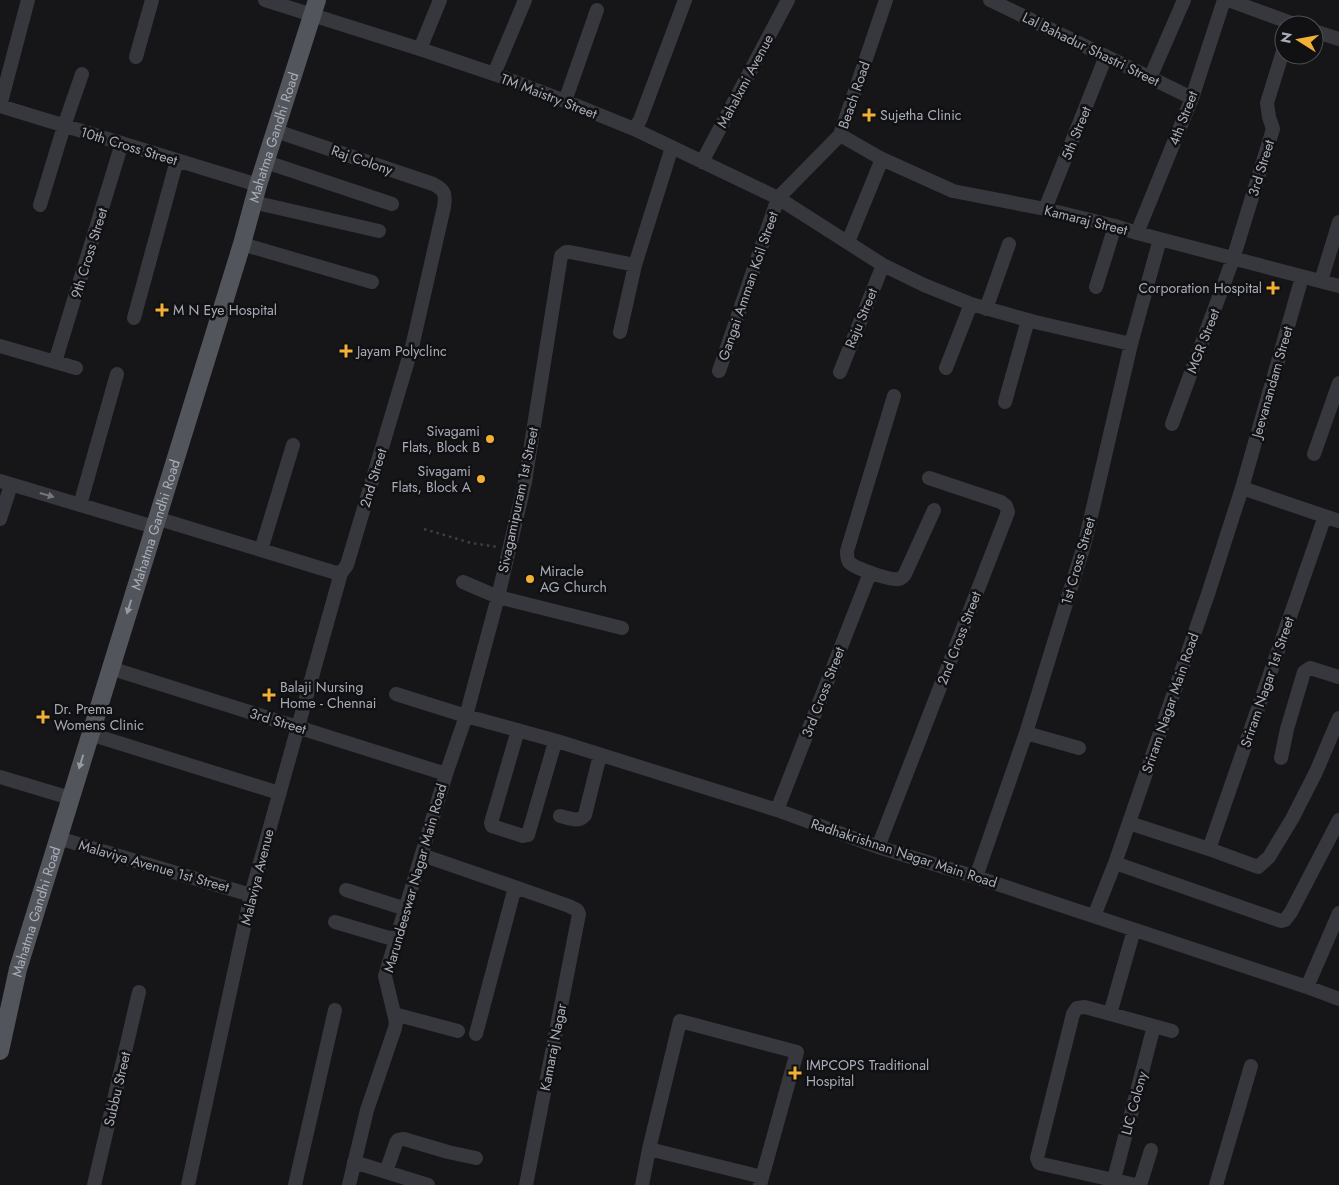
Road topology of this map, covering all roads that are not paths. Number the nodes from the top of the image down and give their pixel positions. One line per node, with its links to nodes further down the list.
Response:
1 (28, 0): 27 (street)
2 (152, 0): 20 (street)
3 (265, 0): 13 (street, TM Maistry Street)
4 (440, 0): 18 (street)
5 (525, 0): 23 (street)
6 (685, 0): 29 (street)
7 (788, 0): 37 (street, Mahalxmi Avenue)
8 (886, 0): 31 (street, Beach Road)
9 (990, 0): 19 (street, Lal Bahadur Shastri Street)
10 (1184, 0): 24 (street)
11 (1224, 0): 25 (street, 4th Street)
12 (1228, 0): 15 (street)
13 (314, 7): 18 (street, TM Maistry Street); 30 (main road, Mahatma Gandhi Road)
14 (597, 10): 26 (street)
15 (1274, 17)
16 (1324, 34): 17 (street)
17 (1339, 39)
18 (420, 49): 23 (street, TM Maistry Street)
19 (1106, 56): 24 (street, Lal Bahadur Shastri Street); 44 (street, 5th Street)
20 (136, 57)
21 (1279, 65): 53 (street, 3rd Street)
22 (82, 74): 28 (street)
23 (494, 74): 26 (street, TM Maistry Street)
24 (1150, 78): 25 (street, Lal Bahadur Shastri Street)
25 (1192, 98): 48 (street, 4th Street)
26 (565, 101): 29 (street, TM Maistry Street)
27 (0, 106): 28 (street, 10th Cross Street)
28 (64, 126): 32 (street, 10th Cross Street); 42 (street)
29 (634, 129): 33 (street, TM Maistry Street)
30 (276, 131): 36 (main road, Mahatma Gandhi Road); 39 (street, Raj Colony)
31 (840, 135): 34 (street, Kamaraj Street); 40 (street, Beach Road)
32 (122, 143): 35 (street, 10th Cross Street); 68 (street, 9th Cross Street)
33 (672, 147): 37 (street, TM Maistry Street); 54 (street)
34 (882, 159): 44 (street, Kamaraj Street); 50 (street)
35 (177, 160): 38 (street, 10th Cross Street); 63 (street)
36 (266, 162): 38 (main road, Mahatma Gandhi Road); 43 (street)
37 (702, 162): 40 (street, TM Maistry Street)
38 (258, 185): 41 (main road, Mahatma Gandhi Road)
39 (444, 193): 90 (street, 2nd Street)
40 (778, 198): 50 (street, Gangai Amman Koil Street); 71 (street, Gangai Amman Koil Street)
41 (253, 202): 47 (street); 51 (main road, Mahatma Gandhi Road)
42 (40, 204)
43 (392, 204)
44 (1045, 209): 46 (street, Kamaraj Street)
45 (1339, 222): 57 (street)
46 (1114, 226): 48 (street, Kamaraj Street); 60 (street)
47 (379, 231)
48 (1137, 233): 49 (street, Kamaraj Street)
49 (1160, 239): 53 (street, Kamaraj Street); 66 (street, 1st Cross Street)
50 (848, 242): 55 (street, Gangai Amman Koil Street)
51 (242, 244): 58 (street); 88 (main road, Mahatma Gandhi Road)
52 (1009, 244): 62 (street)
53 (1234, 259): 56 (street, Kamaraj Street); 77 (street, MGR Street)
54 (634, 265): 65 (street); 93 (street, Sivagamipuram 1st Street)
55 (883, 265): 61 (street, Gangai Amman Koil Street); 72 (street, Raju Street)
56 (1302, 277): 57 (street, Kamaraj Street); 82 (street, Jeevanandam Street)
57 (1321, 281): 59 (street, Kamaraj Street)
58 (372, 282)
59 (1339, 286)
60 (1096, 287)
61 (971, 304): 62 (street, Gangai Amman Koil Street); 70 (street)
62 (986, 309): 64 (street, Gangai Amman Koil Street)
63 (134, 318)
64 (1028, 320): 66 (street, Gangai Amman Koil Street); 76 (street)
65 (620, 332)
66 (1131, 344): 102 (street, 1st Cross Street)
67 (0, 346): 68 (street)
68 (55, 362): 69 (street)
69 (76, 368)
70 (946, 368)
71 (719, 371)
72 (840, 372)
73 (117, 374): 83 (street)
74 (1339, 383): 79 (street)
75 (894, 396): 91 (street)
76 (1006, 402)
77 (1172, 424)
78 (293, 445): 89 (street)
79 (1314, 454)
80 (929, 478): 117 (street, 2nd Cross Street)
81 (5, 483): 83 (street, one-way to 83); 86 (street)
82 (1242, 488): 85 (street); 115 (street, Sriram Nagar Main Road)
83 (80, 505): 88 (street)
84 (934, 510): 91 (street)
85 (1326, 516): 87 (street); 118 (street, Sriram Nagar 1st Street)
86 (0, 519)
87 (1339, 521)
88 (155, 522): 89 (street); 95 (main road, Mahatma Gandhi Road, one-way to 95)
89 (261, 550): 90 (street)
90 (341, 573): 100 (street, Malaviya Avenue)
91 (870, 573): 112 (street, 3rd Cross Street)
92 (462, 582): 93 (street)
93 (498, 596): 94 (street); 98 (street, Sivagamipuram 1st Street)
94 (622, 628)
95 (110, 668): 100 (street, 3rd Street); 103 (main road, Mahatma Gandhi Road)
96 (1339, 678): 107 (street)
97 (396, 694): 98 (street, Radhakrishnan Nagar Main Road)
98 (466, 716): 101 (street, Radhakrishnan Nagar Main Road); 108 (street, Marundeeswar Nagar Main Road)
99 (1339, 718): 118 (street)
100 (298, 728): 108 (street, 3rd Street); 110 (street, Malaviya Avenue)
101 (518, 730): 104 (street, Radhakrishnan Nagar Main Road); 104 (street)
102 (1026, 733): 105 (street); 121 (street, 1st Cross Street)
103 (90, 734): 110 (street); 111 (main road, Mahatma Gandhi Road, one-way to 111)
104 (557, 741): 106 (street, Radhakrishnan Nagar Main Road)
105 (1079, 748)
106 (600, 755): 112 (street, Radhakrishnan Nagar Main Road); 113 (street)
107 (1281, 758)
108 (446, 774): 119 (street, Marundeeswar Nagar Main Road)
109 (0, 777): 111 (street)
110 (279, 793): 124 (street, Malaviya Avenue)
111 (70, 798): 116 (main road, Mahatma Gandhi Road)
112 (777, 810): 117 (street, Radhakrishnan Nagar Main Road)
113 (560, 816)
114 (1339, 820): 120 (street)
115 (1129, 823): 118 (street); 120 (street, Sriram Nagar Main Road)
116 (58, 838): 124 (street, Malaviya Avenue 1st Street); 141 (main road, Mahatma Gandhi Road)
117 (878, 847): 121 (street, Radhakrishnan Nagar Main Road)
118 (1209, 849)
119 (422, 855): 122 (street); 125 (street, Marundeeswar Nagar Main Road)
120 (1115, 863): 127 (street, Sriram Nagar Main Road)
121 (976, 877): 127 (street, Radhakrishnan Nagar Main Road)
122 (515, 887): 140 (street); 155 (street, Kamaraj Nagar)
123 (346, 890): 125 (street)
124 (251, 894): 151 (street, Malaviya Avenue)
125 (406, 909): 130 (street, Marundeeswar Nagar Main Road)
126 (1339, 913): 131 (street)
127 (1094, 916): 129 (street, Radhakrishnan Nagar Main Road)
128 (335, 922): 130 (street)
129 (1134, 930): 131 (street, Radhakrishnan Nagar Main Road); 136 (street)
130 (396, 940): 135 (street, Marundeeswar Nagar Main Road)
131 (1307, 987): 133 (street, Radhakrishnan Nagar Main Road)
132 (139, 992): 150 (street, Subbu Street)
133 (1339, 999)
134 (335, 1010): 152 (street)
135 (394, 1014): 138 (street); 146 (street, Marundeeswar Nagar Main Road)
136 (1110, 1014): 137 (street); 148 (street)
137 (1154, 1026): 139 (street); 148 (street, LIC Colony)
138 (458, 1031)
139 (1172, 1031)
140 (476, 1034)
141 (0, 1051)
142 (1251, 1066): 159 (street)
143 (649, 1150): 149 (street); 149 (street); 156 (street)
144 (1151, 1150): 158 (street)
145 (476, 1158): 147 (street)
146 (354, 1162): 147 (street); 153 (street, Marundeeswar Nagar Main Road)
147 (386, 1172): 154 (street)
148 (1114, 1179): 157 (street)
149 (761, 1181)
150 (94, 1185)
151 (188, 1185)
152 (295, 1185)
153 (349, 1185)
154 (428, 1185)
155 (526, 1185)
156 (642, 1185)
157 (1136, 1185)
158 (1140, 1185)
159 (1216, 1185)

